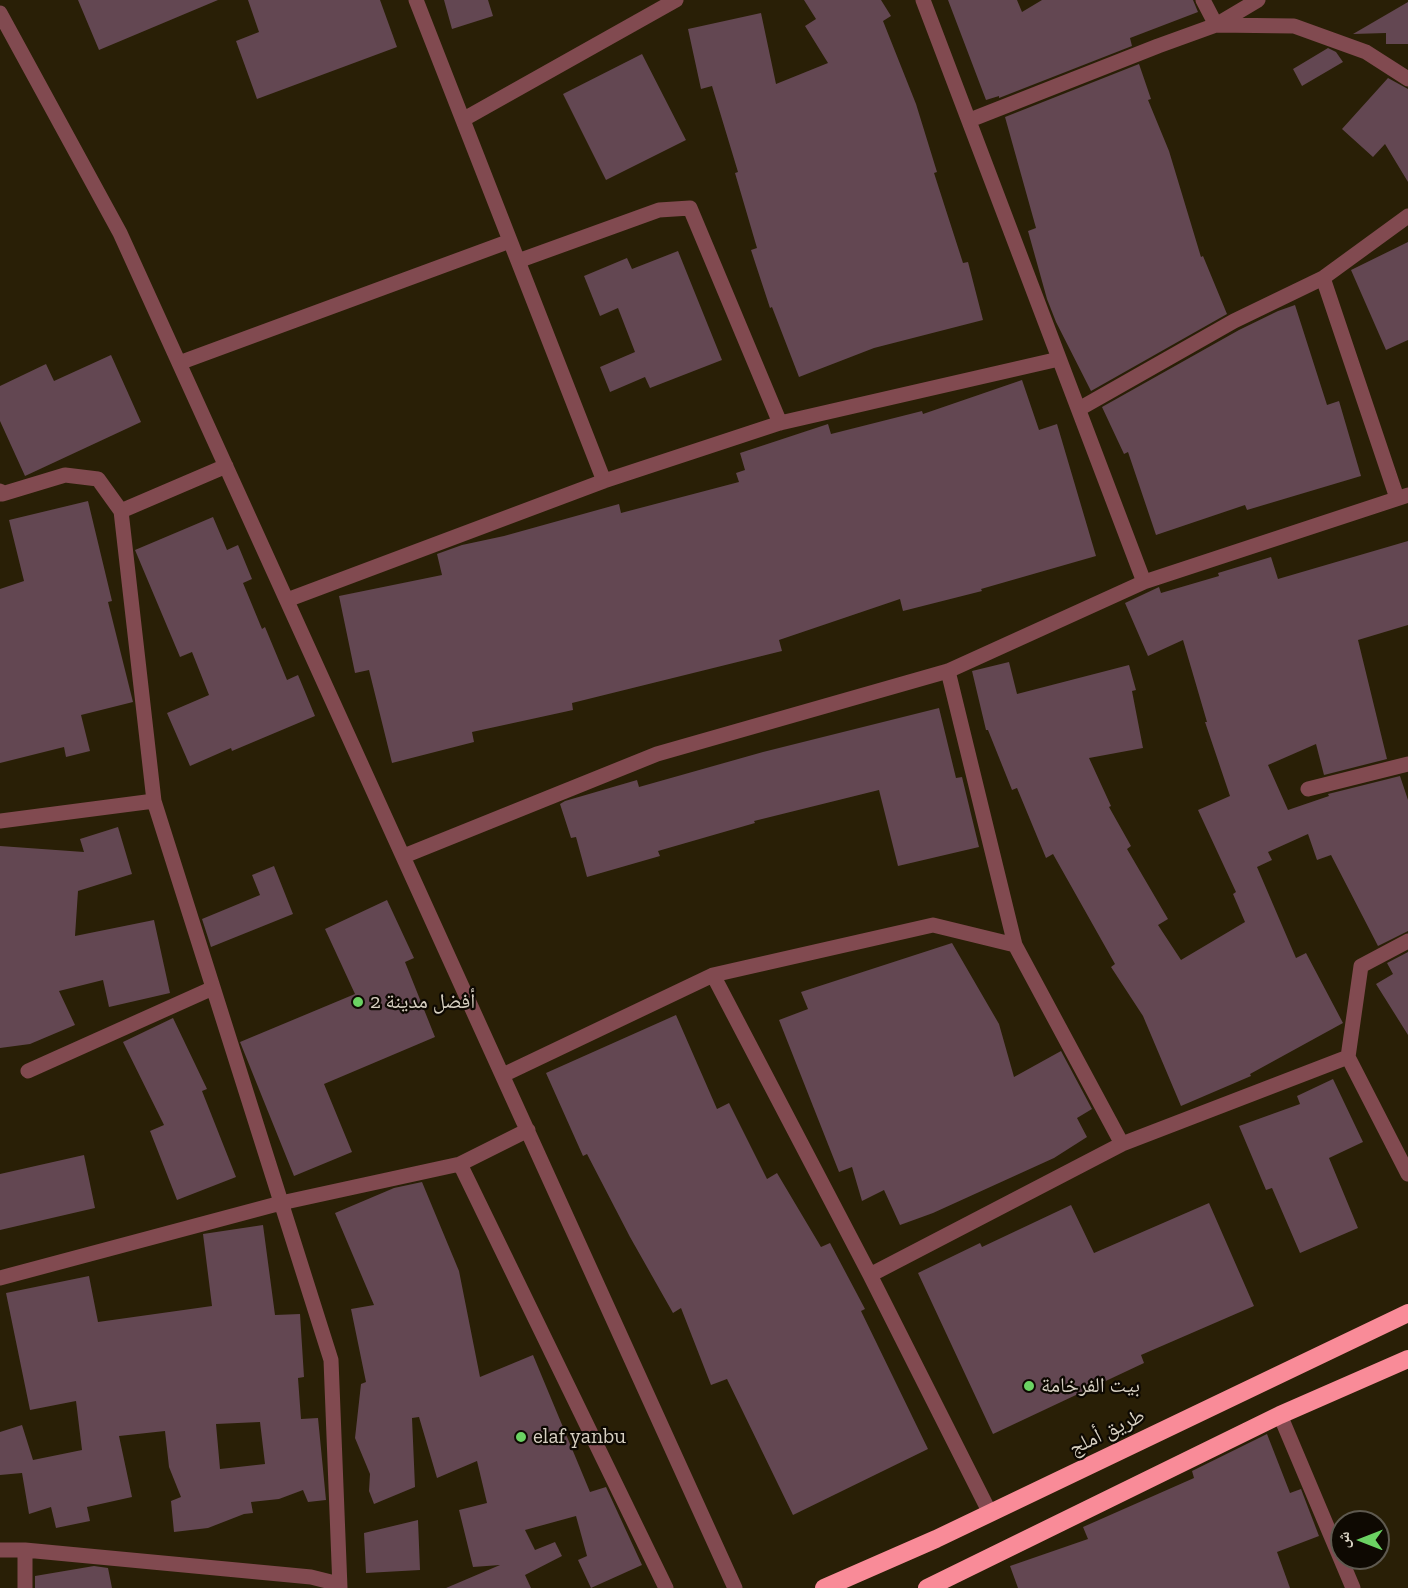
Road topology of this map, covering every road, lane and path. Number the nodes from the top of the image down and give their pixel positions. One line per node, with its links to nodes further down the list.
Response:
1 (416, 0): 9 (street)
2 (676, 0): 9 (street)
3 (923, 0): 10 (street)
4 (1203, 0): 7 (street)
5 (1258, 0): 7 (street)
6 (0, 13): 16 (street)
7 (1216, 25): 8 (street); 10 (street)
8 (1408, 79)
9 (464, 119): 12 (street)
10 (969, 120): 15 (street)
11 (1408, 216): 14 (street)
12 (510, 241): 13 (street); 16 (street)
13 (518, 261): 18 (street); 20 (street)
14 (1323, 278): 17 (street); 22 (street)
15 (1059, 359): 17 (street); 18 (street)
16 (179, 363): 19 (street)
17 (1079, 409): 24 (street)
18 (780, 423): 20 (street)
19 (226, 466): 23 (street); 25 (street)
20 (604, 481): 25 (street)
21 (1, 493): 23 (street)
22 (1403, 496): 24 (street)
23 (121, 511): 29 (street)
24 (1144, 582): 26 (street)
25 (287, 600): 31 (street)
26 (948, 671): 31 (street); 33 (street)
27 (1408, 764): 28 (street)
28 (1308, 789)
29 (154, 801): 30 (street); 35 (street)
30 (0, 821)
31 (404, 856): 38 (street)
32 (1408, 941): 36 (street)
33 (1015, 945): 34 (street); 40 (street)
34 (713, 975): 38 (street); 44 (street)
35 (213, 988): 37 (street); 43 (street)
36 (1348, 1057): 40 (street); 42 (street)
37 (28, 1071)
38 (503, 1075): 39 (street)
39 (528, 1130): 41 (street); 55 (street)
40 (1122, 1144): 44 (street)
41 (460, 1164): 43 (street); 54 (street)
42 (1408, 1174)
43 (281, 1203): 45 (street); 52 (street)
44 (870, 1275): 49 (street)
45 (0, 1278)
46 (1408, 1313): 49 (highway, طريق أملج)
47 (1408, 1359): 48 (highway)
48 (1280, 1415): 57 (highway); 58 (street)
49 (990, 1513): 56 (highway, طريق أملج)
50 (0, 1550): 51 (street)
51 (25, 1550): 52 (street); 53 (street)
52 (340, 1586)
53 (25, 1588)
54 (666, 1588)
55 (735, 1588)
56 (824, 1588)
57 (927, 1588)
58 (1353, 1588)

